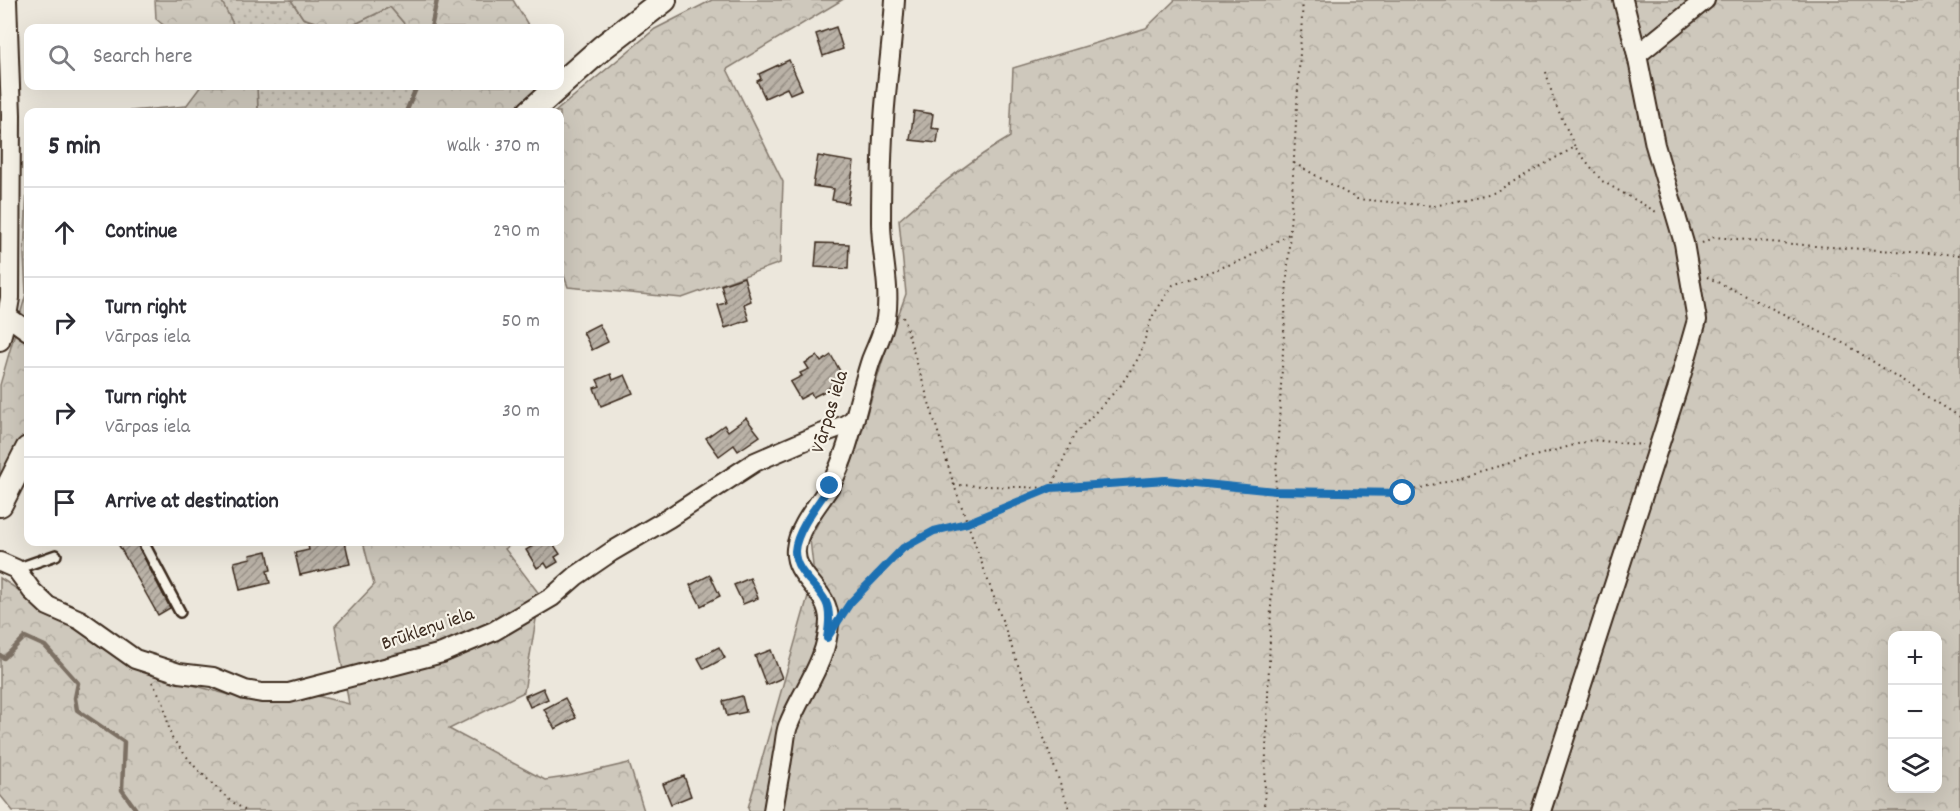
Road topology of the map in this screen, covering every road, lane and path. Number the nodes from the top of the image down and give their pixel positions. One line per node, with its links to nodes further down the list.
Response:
1 (7, 0): 18 (street)
2 (664, 0): 9 (main road)
3 (894, 0): 19 (street, Vārpas iela)
4 (1303, 0): 13 (path)
5 (1623, 0): 7 (street)
6 (1705, 0): 7 (street)
7 (1637, 55): 14 (street)
8 (1545, 72): 12 (path)
9 (564, 81)
10 (554, 90): 11 (main road)
11 (534, 108)
12 (1575, 147): 13 (path); 14 (path)
13 (1294, 163): 15 (path)
14 (1678, 224): 17 (street)
15 (1289, 234): 28 (path); 29 (path)
16 (1960, 255): 17 (path)
17 (1688, 265): 23 (path); 25 (street)
18 (5, 271): 20 (street)
19 (887, 296): 24 (street, Vārpas iela); 27 (path)
20 (7, 316): 21 (street); 22 (street)
21 (24, 328)
22 (0, 341)
23 (1960, 417)
24 (853, 420): 37 (street, Brūkleņu iela); 39 (street, Vārpas iela)
25 (1658, 447): 29 (path); 42 (street)
26 (24, 457): 30 (main road)
27 (954, 485): 28 (path); 31 (path)
28 (1051, 488): 29 (path); 31 (path)
29 (1275, 491): 41 (path)
30 (0, 503)
31 (967, 523): 36 (path); 40 (path)
32 (145, 546): 35 (lane)
33 (56, 555): 34 (lane)
34 (8, 566): 37 (street, Brūkleņu iela)
35 (180, 612)
36 (845, 612)
37 (135, 659): 38 (path)
38 (246, 811)
39 (773, 811)
40 (1070, 811)
41 (1264, 811)
42 (1540, 811)

